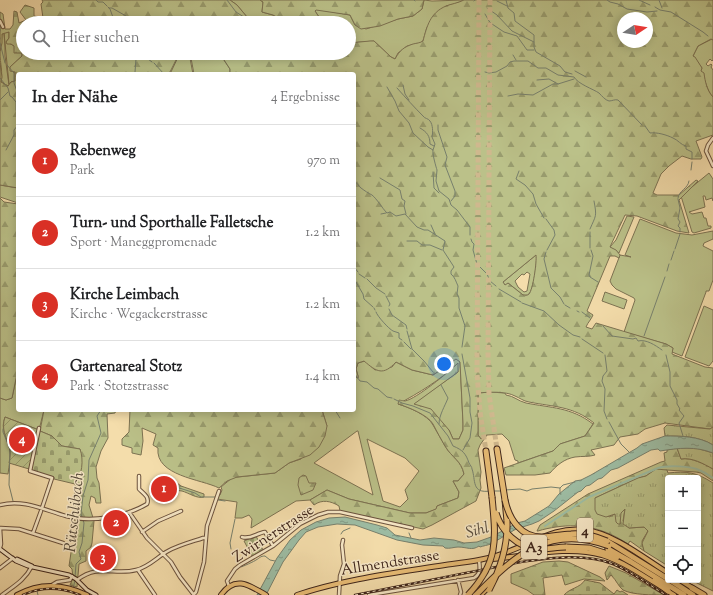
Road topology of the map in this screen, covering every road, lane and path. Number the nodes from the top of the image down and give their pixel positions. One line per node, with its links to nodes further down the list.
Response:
1 (0, 21): 2 (street)
2 (3, 27)
3 (713, 138): 4 (street)
4 (713, 166)
5 (39, 428): 13 (street)
6 (497, 449): 11 (highway, A3)
7 (486, 451): 10 (highway)
8 (139, 476): 15 (street)
9 (220, 490): 21 (street)
10 (492, 497): 26 (highway, bridge); 62 (highway, bridge)
11 (505, 500): 26 (highway, A3, bridge); 48 (highway, A3, bridge)
12 (0, 505): 13 (street)
13 (41, 509): 15 (street); 19 (street)
14 (182, 511): 18 (street)
15 (129, 512): 18 (street)
16 (0, 528): 19 (street); 27 (street)
17 (412, 528): 24 (street, Zwirnerstrasse)
18 (142, 532): 28 (street)
19 (33, 533): 23 (street)
20 (242, 537): 24 (street)
21 (205, 538): 28 (street); 55 (street)
22 (343, 540): 41 (street)
23 (63, 543)
24 (273, 546): 45 (street, Zwirnerstrasse)
25 (522, 546): 29 (main road); 31 (main road, Allmendstrasse / 4); 37 (main road, Allmendstrasse / 4)
26 (607, 547): 36 (highway); 38 (highway, A3); 63 (highway, A3, bridge); 64 (highway, bridge)
27 (0, 549): 30 (street)
28 (164, 554): 35 (street); 55 (street)
29 (522, 555): 31 (main road, Allmendstrasse / 4); 49 (main road, Allmendstrasse / 4)
30 (13, 558): 33 (street); 34 (street)
31 (488, 559): 32 (main road, Allmendstrasse / 4)
32 (479, 560): 40 (street); 41 (main road, Allmendstrasse / 4)
33 (32, 566): 39 (street); 50 (street)
34 (0, 568)
35 (138, 570): 39 (street); 54 (street)
36 (642, 570): 49 (highway); 66 (highway)
37 (665, 571)
38 (665, 577)
39 (75, 578): 44 (street); 53 (street)
40 (458, 580): 60 (street); 61 (street)
41 (340, 582): 58 (main road, Allmendstrasse / 4); 59 (street)
42 (675, 583): 46 (highway)
43 (684, 583): 47 (main road)
44 (51, 585): 51 (main road); 52 (main road)
45 (228, 586): 56 (main road); 57 (main road)
46 (683, 588): 67 (highway); 68 (highway)
47 (692, 588): 69 (highway)
48 (489, 590)
49 (668, 591): 65 (main road, Allmendstrasse / 4)
50 (2, 595)
51 (17, 595)
52 (87, 595)
53 (96, 595)
54 (155, 595)
55 (194, 595)
56 (221, 595)
57 (266, 595)
58 (296, 595)
59 (339, 595)
60 (369, 595)
61 (460, 595)
62 (468, 595)
63 (476, 595)
64 (480, 595)
65 (674, 595)
66 (684, 595)
67 (693, 595)
68 (697, 595)
69 (706, 595)

